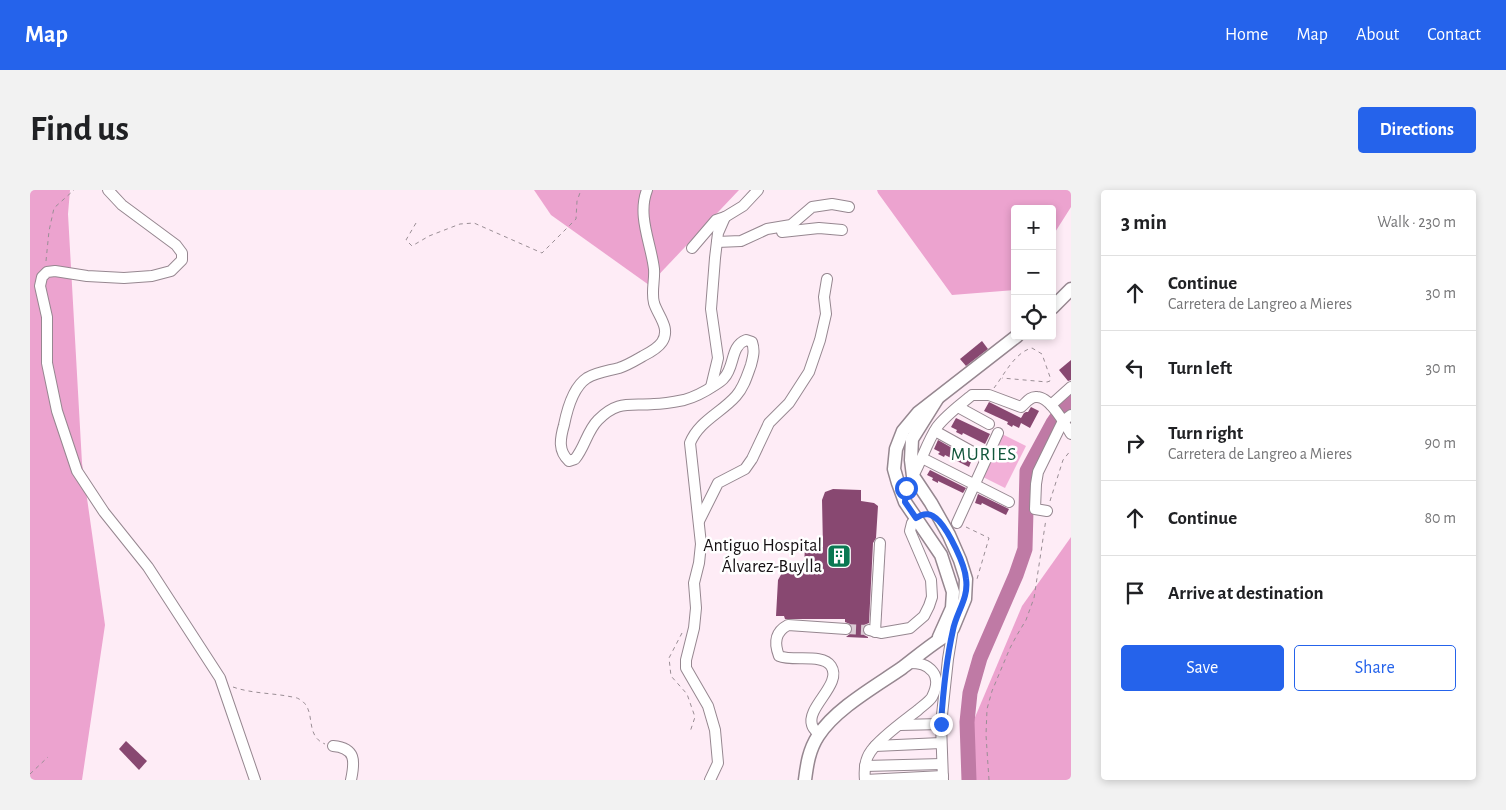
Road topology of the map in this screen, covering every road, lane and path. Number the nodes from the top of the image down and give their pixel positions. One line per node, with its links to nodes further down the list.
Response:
1 (74, 190): 13 (path)
2 (108, 190): 13 (street)
3 (581, 190): 8 (path)
4 (647, 190): 19 (street)
5 (758, 190): 7 (street)
6 (849, 207): 10 (street)
7 (725, 217): 11 (street); 12 (street)
8 (416, 223)
9 (842, 230): 10 (street)
10 (756, 234): 11 (street)
11 (717, 242): 19 (street)
12 (692, 248)
13 (47, 272): 47 (street)
14 (827, 279): 39 (street)
15 (1071, 289): 16 (main road)
16 (1056, 304)
17 (1012, 340): 22 (main road)
18 (1002, 378): 18 (path); 21 (path)
19 (711, 387): 39 (street)
20 (1071, 387): 24 (street)
21 (989, 395): 23 (street); 24 (street)
22 (937, 399): 32 (main road); 33 (main road)
23 (958, 407): 25 (street); 26 (street)
24 (1060, 413): 28 (street); 37 (street)
25 (988, 424)
26 (935, 431): 30 (street); 31 (street)
27 (998, 433): 34 (street)
28 (1071, 434)
29 (1071, 450): 37 (path)
30 (971, 451)
31 (922, 458): 33 (street); 34 (street)
32 (894, 469): 33 (main road); 35 (main road)
33 (913, 476): 35 (main road); 41 (main road)
34 (974, 484): 36 (street); 40 (street)
35 (905, 502): 38 (main road)
36 (1009, 502)
37 (1047, 511): 66 (path)
38 (916, 518): 41 (main road); 42 (street); 45 (main road)
39 (699, 522): 63 (street)
40 (957, 523)
41 (944, 527): 43 (main road)
42 (880, 543)
43 (953, 628): 45 (main road); 49 (street)
44 (846, 629): 52 (street)
45 (936, 642): 46 (main road)
46 (909, 663): 48 (street); 52 (main road)
47 (220, 678): 54 (path); 61 (street)
48 (924, 705): 49 (street); 51 (street)
49 (942, 706): 50 (street)
50 (941, 724): 51 (street); 53 (street)
51 (900, 725): 55 (street)
52 (819, 734): 64 (main road)
53 (941, 743): 55 (street); 57 (street)
54 (333, 746): 62 (street)
55 (875, 746): 58 (street)
56 (48, 757): 59 (path)
57 (942, 764): 58 (street); 60 (street)
58 (865, 766): 65 (street)
59 (30, 774)
60 (943, 778): 65 (street)
61 (254, 780)
62 (351, 780)
63 (710, 780)
64 (805, 780)
65 (865, 780)
66 (989, 780)

